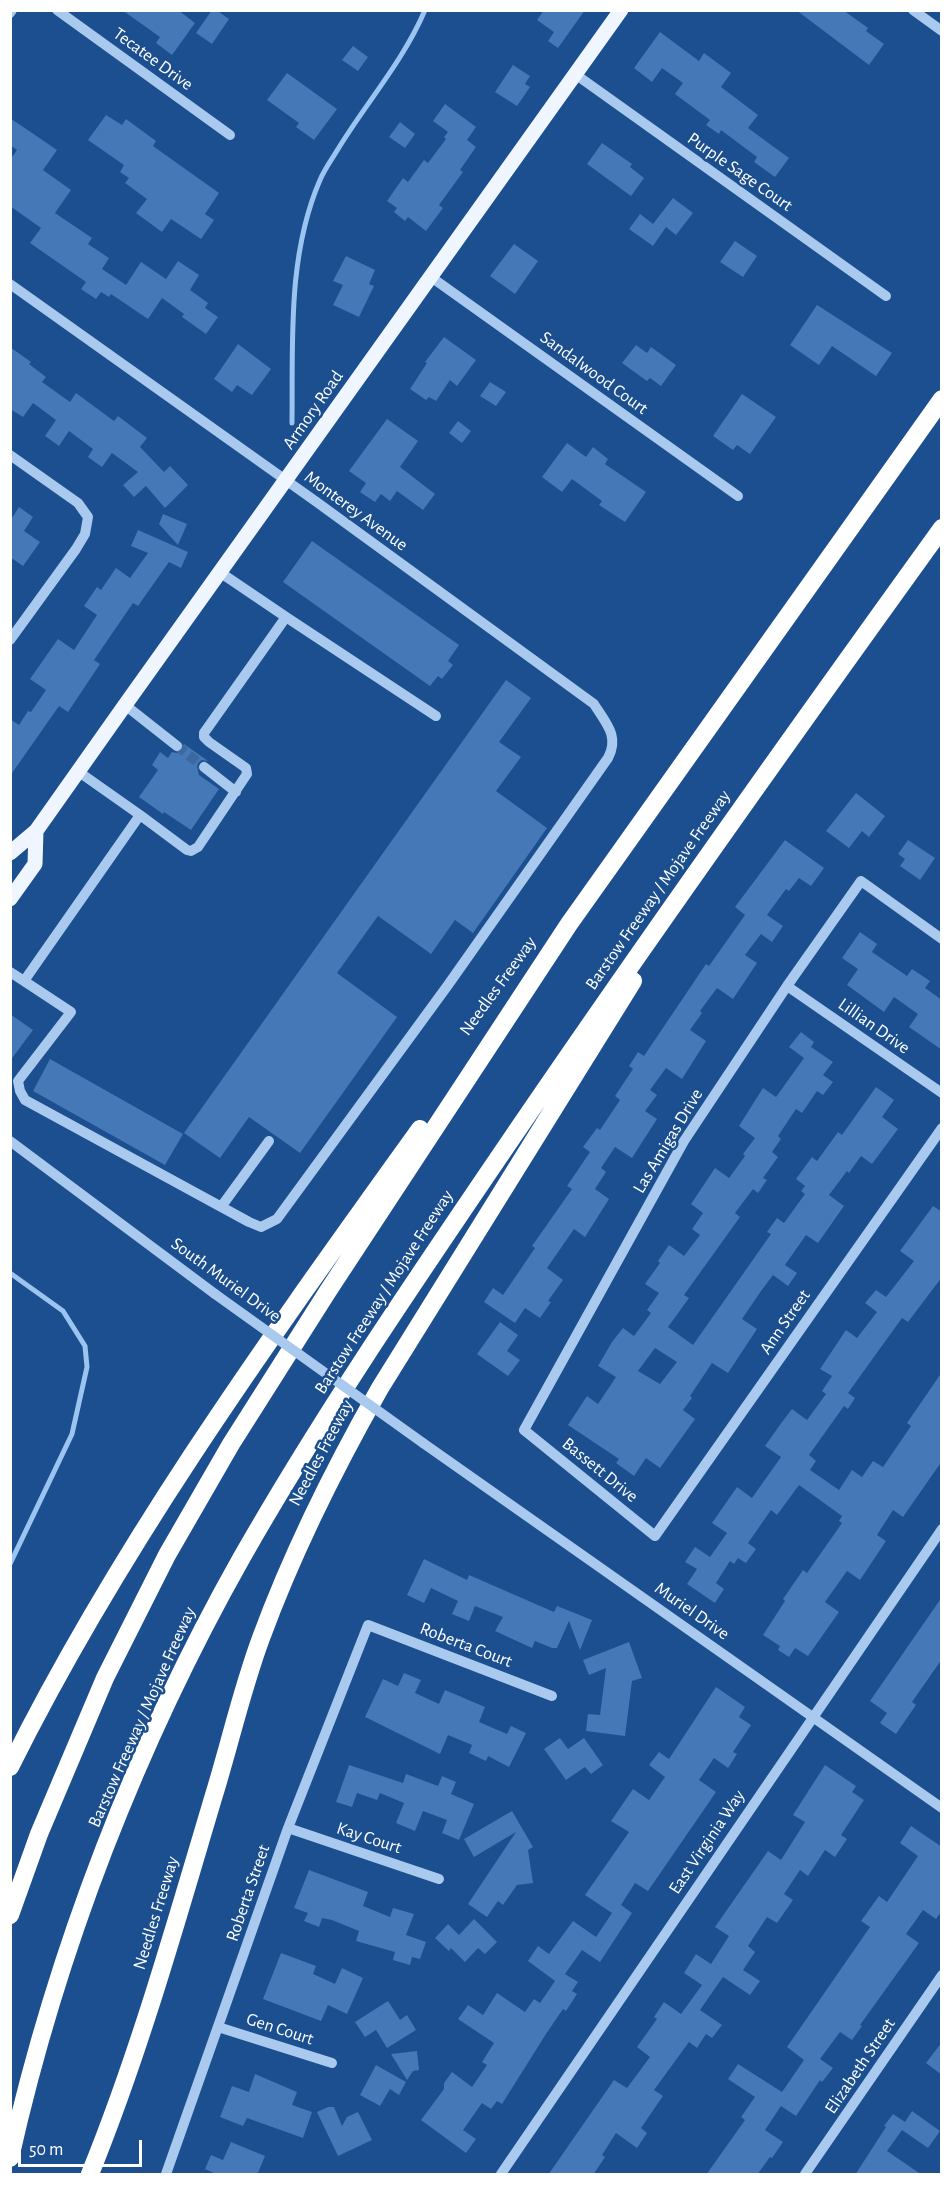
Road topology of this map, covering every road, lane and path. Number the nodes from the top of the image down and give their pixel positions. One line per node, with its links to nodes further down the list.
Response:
1 (57, 10): 6 (street, Tecatee Drive)
2 (621, 10): 5 (main road, Armory Road)
3 (913, 10): 4 (street)
4 (942, 32)
5 (575, 74): 7 (main road, Armory Road); 9 (street, Purple Sage Court)
6 (230, 135)
7 (431, 277): 12 (main road, Armory Road); 13 (street, Sandalwood Court)
8 (10, 284): 12 (street, Monterey Avenue)
9 (886, 296)
10 (942, 399): 29 (highway)
11 (10, 455): 17 (street)
12 (286, 481): 15 (main road, Armory Road); 38 (street, Monterey Avenue)
13 (738, 496)
14 (942, 528): 25 (highway, Barstow Freeway / Mojave Freeway)
15 (221, 573): 16 (street); 18 (main road, Armory Road)
16 (286, 616): 19 (street); 23 (street)
17 (10, 640)
18 (125, 705): 20 (street); 22 (main road, Armory Road)
19 (435, 716)
20 (177, 746)
21 (204, 767): 23 (street)
22 (79, 772): 24 (street); 26 (main road, Armory Road)
23 (236, 792): 24 (street)
24 (140, 815): 32 (street)
25 (733, 819): 54 (highway, Barstow Freeway / Mojave Freeway); 55 (highway, Needles Freeway)
26 (36, 831): 27 (main road, Armory Road); 28 (main road)
27 (10, 853)
28 (10, 899)
29 (569, 924): 46 (highway, Needles Freeway); 50 (highway)
30 (942, 939): 33 (street, Las Amigas Drive)
31 (10, 972): 32 (street)
32 (24, 981): 38 (street)
33 (787, 986): 34 (street, Lillian Drive); 39 (street, Las Amigas Drive)
34 (942, 1094)
35 (942, 1128): 42 (street, Ann Street)
36 (10, 1141): 40 (street, South Muriel Drive, bridge)
37 (269, 1141): 38 (street)
38 (221, 1207)
39 (524, 1430): 42 (street, Bassett Drive)
40 (423, 1443): 45 (street, Muriel Drive)
41 (942, 1529): 45 (street, East Virginia Way)
42 (655, 1536)
43 (368, 1625): 44 (street, Roberta Court); 48 (street, Roberta Street)
44 (552, 1696)
45 (813, 1716): 47 (street, Muriel Drive); 57 (street, East Virginia Way)
46 (10, 1767)
47 (942, 1808)
48 (288, 1828): 49 (street, Kay Court); 52 (street, Roberta Street)
49 (440, 1879)
50 (10, 1915)
51 (942, 1975): 58 (street, Elizabeth Street)
52 (218, 2027): 53 (street, Gen Court); 56 (street, Roberta Street)
53 (332, 2063)
54 (10, 2158)
55 (90, 2175)
56 (166, 2175)
57 (501, 2175)
58 (805, 2175)

